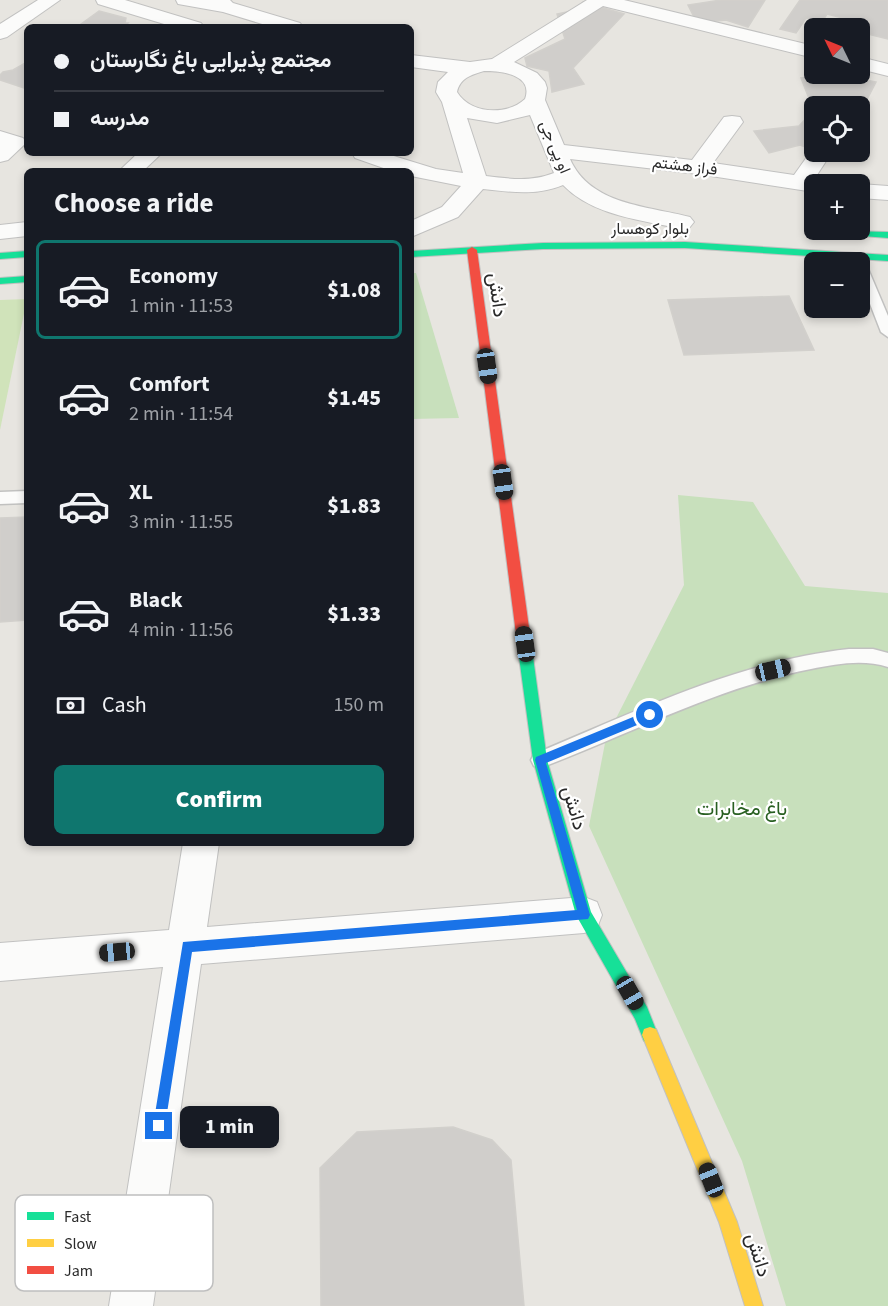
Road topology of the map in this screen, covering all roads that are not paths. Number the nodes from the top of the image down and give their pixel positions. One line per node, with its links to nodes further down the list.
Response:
1 (51, 0): 9 (street)
2 (105, 0): 6 (street)
3 (185, 0): 5 (street)
4 (600, 0): 8 (street); 10 (street)
5 (223, 4): 7 (street)
6 (184, 24)
7 (284, 24)
8 (551, 32): 13 (street); 17 (street)
9 (0, 33)
10 (804, 50)
11 (414, 62): 15 (street)
12 (414, 65): 18 (street)
13 (496, 65): 15 (street); 17 (street)
14 (870, 66): 16 (street)
15 (469, 68): 18 (street)
16 (888, 70)
17 (531, 78): 19 (street, او پی جی)
18 (449, 99): 19 (street); 31 (street)
19 (535, 101): 22 (street, او پی جی)
20 (732, 122): 26 (street)
21 (0, 137): 23 (street)
22 (555, 151): 26 (street, فراز هشتم); 30 (street, او پی جی)
23 (0, 155)
24 (148, 156): 27 (street)
25 (372, 156): 28 (street)
26 (698, 167): 32 (street, فراز هشتم)
27 (134, 168)
28 (407, 168)
29 (414, 170): 31 (street)
30 (566, 176): 31 (street); 36 (street, او پی جی)
31 (477, 182): 37 (street)
32 (804, 183)
33 (870, 192): 34 (street)
34 (888, 193)
35 (623, 223): 36 (street, بلوار کوهسار)
36 (688, 223)
37 (414, 229)
38 (446, 229): 41 (street)
39 (801, 229): 43 (street)
40 (24, 230): 42 (street)
41 (414, 230)
42 (0, 232)
43 (888, 235)
44 (472, 250): 46 (street, بلوار کوهسار); 47 (street, بلوار کوهسار); 58 (street, دانش)
45 (24, 254): 48 (street)
46 (414, 254)
47 (804, 255)
48 (0, 256)
49 (888, 258): 50 (street, بلوار کوهسار)
50 (870, 259)
51 (24, 279): 52 (street)
52 (0, 280)
53 (870, 289): 54 (lane)
54 (888, 332)
55 (24, 497): 56 (lane)
56 (0, 498)
57 (888, 660): 58 (lane)
58 (540, 760): 60 (street, دانش)
59 (201, 846): 61 (street)
60 (584, 915): 61 (street); 66 (street, دانش)
61 (187, 946): 62 (street); 63 (street)
62 (0, 962)
63 (149, 1195)
64 (134, 1291): 65 (street)
65 (132, 1306)
66 (754, 1306)

